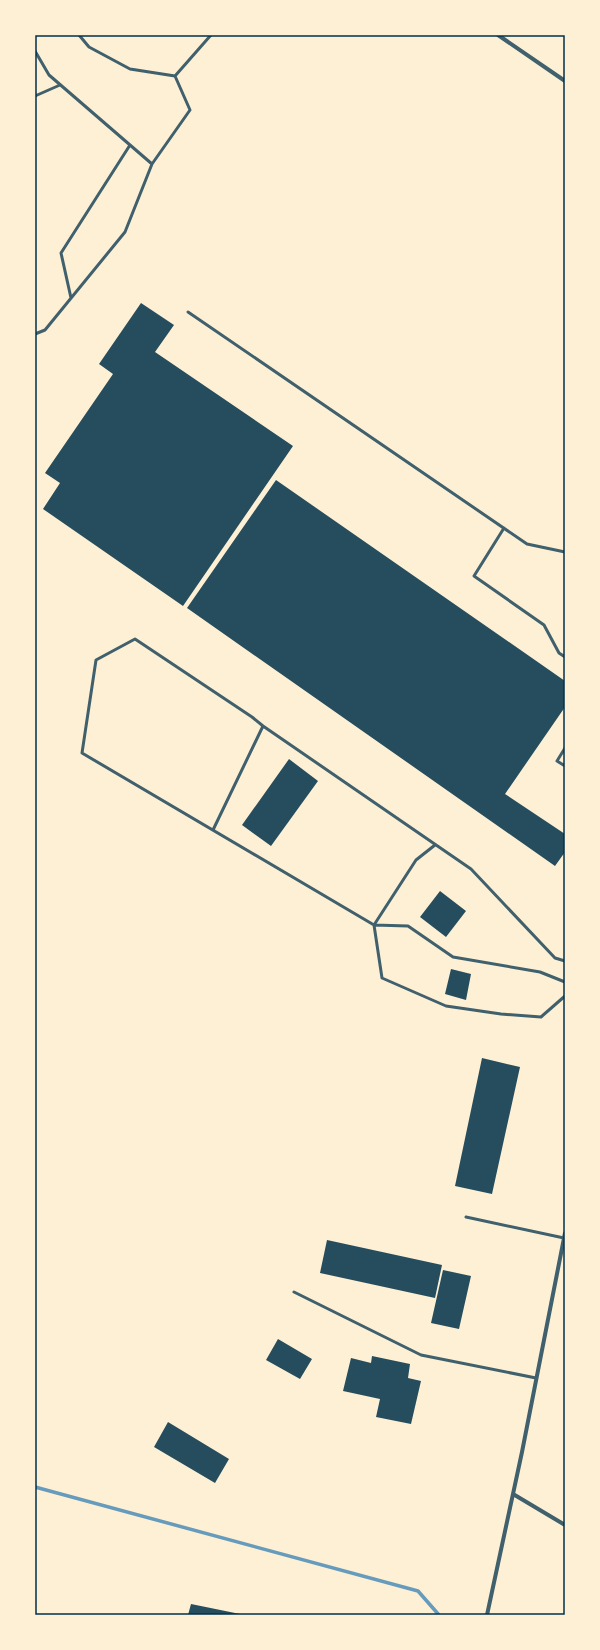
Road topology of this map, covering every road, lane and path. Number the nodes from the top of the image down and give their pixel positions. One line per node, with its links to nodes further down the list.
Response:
1 (79, 35): 5 (lane)
2 (211, 35): 5 (lane)
3 (498, 35): 6 (street)
4 (35, 51): 7 (lane)
5 (175, 76): 10 (lane)
6 (565, 81)
7 (60, 85): 8 (lane); 9 (lane)
8 (35, 96)
9 (130, 144): 10 (lane); 11 (lane)
10 (152, 164): 11 (lane)
11 (71, 298): 13 (lane)
12 (188, 312): 14 (lane)
13 (35, 334)
14 (504, 528): 15 (lane); 16 (lane)
15 (565, 552)
16 (565, 657)
17 (263, 726): 20 (lane); 20 (lane); 21 (lane)
18 (565, 748): 19 (lane)
19 (565, 766)
20 (213, 830): 22 (lane)
21 (435, 845): 22 (lane); 23 (lane)
22 (374, 925): 24 (lane); 25 (lane)
23 (565, 961)
24 (565, 982)
25 (565, 996)
26 (466, 1217): 27 (lane)
27 (565, 1235): 29 (street)
28 (294, 1292): 29 (lane)
29 (536, 1378): 30 (street)
30 (513, 1494): 31 (street); 32 (street)
31 (565, 1525)
32 (487, 1615)

